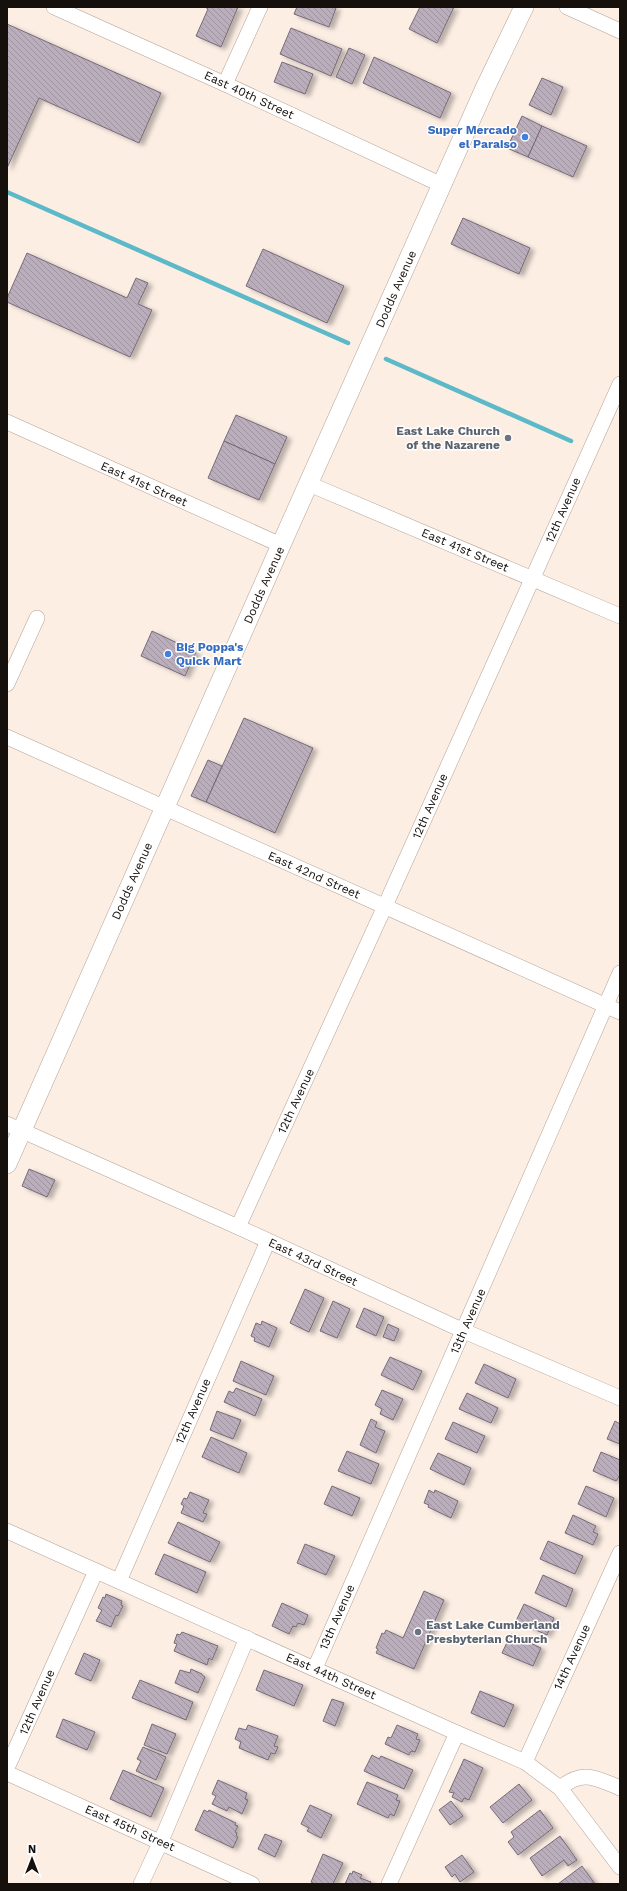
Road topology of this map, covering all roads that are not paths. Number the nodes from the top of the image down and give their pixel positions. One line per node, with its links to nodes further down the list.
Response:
1 (54, 7): 6 (street, East 40th Street)
2 (260, 7): 6 (street)
3 (524, 7): 7 (street, Dodds Avenue)
4 (567, 7): 5 (street)
5 (620, 31)
6 (225, 84): 7 (street, East 40th Street)
7 (442, 185): 10 (street, Dodds Avenue)
8 (620, 384): 12 (street, 12th Avenue)
9 (7, 422): 11 (street, East 41st Street)
10 (309, 484): 11 (street, Dodds Avenue); 12 (street, East 41st Street)
11 (281, 545): 17 (street, Dodds Avenue)
12 (533, 579): 13 (street, East 41st Street); 18 (street, 12th Avenue)
13 (620, 616)
14 (37, 618): 15 (street)
15 (7, 684)
16 (7, 737): 17 (street, East 42nd Street)
17 (164, 809): 18 (street, East 42nd Street); 22 (street, Dodds Avenue)
18 (385, 906): 20 (street, East 42nd Street); 24 (street, 12th Avenue)
19 (620, 974): 20 (street, 13th Avenue)
20 (606, 1006): 21 (street, East 42nd Street); 26 (street, 13th Avenue)
21 (620, 1012)
22 (14, 1127): 23 (street, Dodds Avenue); 24 (street, East 43rd Street)
23 (7, 1164)
24 (238, 1227): 25 (street, East 43rd Street)
25 (268, 1241): 26 (street, East 43rd Street); 31 (street, 12th Avenue)
26 (464, 1331): 27 (street, East 43rd Street); 33 (street, 13th Avenue)
27 (620, 1398)
28 (7, 1531): 30 (street, East 44th Street)
29 (620, 1553): 35 (street, 14th Avenue)
30 (96, 1571): 31 (street, East 44th Street); 36 (street, 12th Avenue)
31 (119, 1581): 32 (street, East 44th Street)
32 (247, 1638): 33 (street, East 44th Street); 40 (street)
33 (315, 1668): 34 (street, East 44th Street)
34 (457, 1733): 35 (street, East 44th Street); 44 (street)
35 (525, 1762): 38 (street, East 44th Street)
36 (7, 1768)
37 (7, 1772): 40 (street, East 45th Street)
38 (560, 1788): 39 (street); 41 (street, East 44th Street)
39 (620, 1788)
40 (161, 1842): 42 (street); 43 (street, East 45th Street)
41 (620, 1867)
42 (141, 1884)
43 (252, 1884)
44 (390, 1884)

